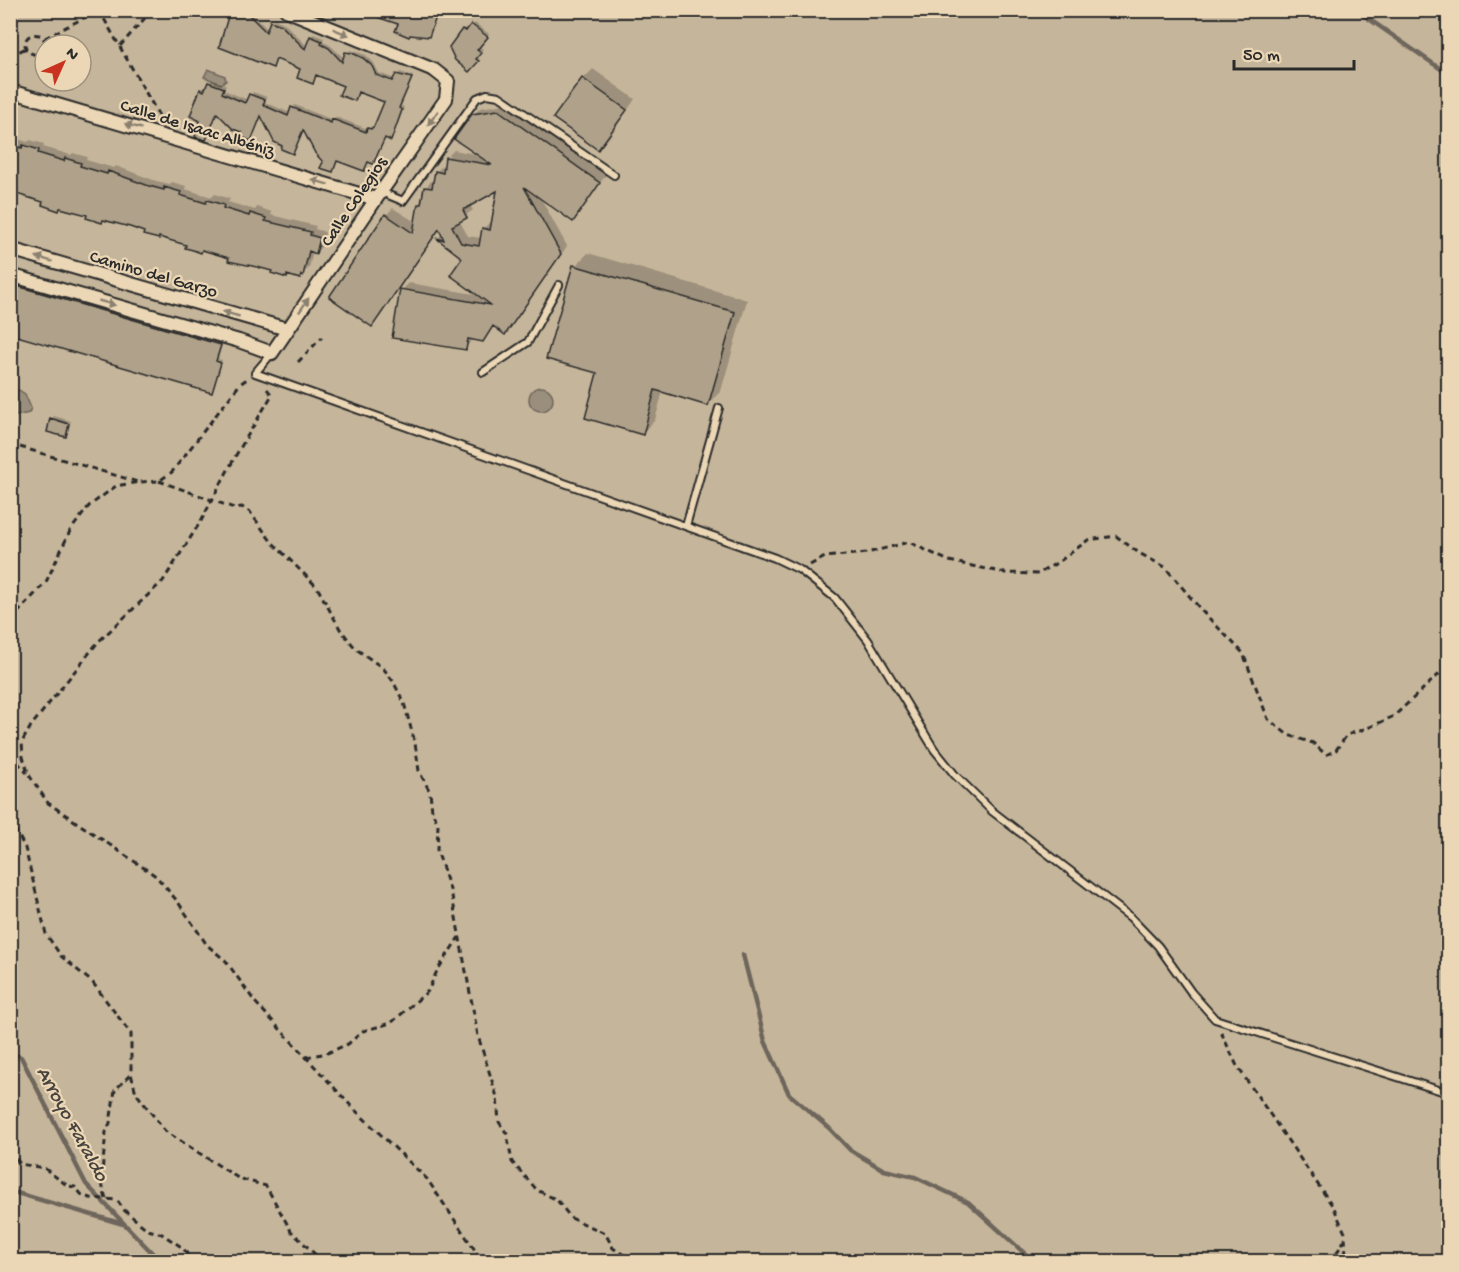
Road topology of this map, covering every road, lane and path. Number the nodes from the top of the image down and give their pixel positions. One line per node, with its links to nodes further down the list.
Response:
1 (99, 10): 6 (path); 8 (path)
2 (152, 10): 8 (path)
3 (286, 10): 15 (street, Calle Colegios, one-way to 15)
4 (1443, 10): 5 (path)
5 (1449, 14)
6 (55, 33)
7 (33, 34): 9 (path)
8 (120, 46): 13 (path)
9 (26, 48): 10 (path); 11 (path)
10 (33, 54)
11 (10, 56)
12 (10, 90): 13 (street, Calle de Isaac Albéniz, one-way to 12)
13 (152, 132): 15 (street, Calle de Isaac Albéniz, one-way to 13)
14 (614, 176): 15 (lane)
15 (378, 195): 19 (street, Calle Colegios, one-way to 15)
16 (10, 249): 19 (street, Camino del Garzo, one-way to 16)
17 (10, 274): 21 (street, one-way to 21)
18 (559, 285): 23 (lane)
19 (287, 329): 21 (street, Calle Colegios)
20 (321, 337): 22 (path)
21 (272, 353): 24 (lane)
22 (298, 362)
23 (483, 372)
24 (255, 373): 27 (path); 29 (path); 30 (lane)
25 (720, 408): 30 (lane)
26 (10, 444): 28 (path)
27 (159, 481): 28 (path); 29 (path)
28 (139, 482): 32 (path)
29 (212, 500): 35 (path); 37 (path)
30 (686, 526): 31 (lane)
31 (800, 570): 33 (path); 38 (lane)
32 (10, 621)
33 (1449, 666)
34 (10, 754): 35 (path)
35 (29, 775): 39 (path)
36 (10, 819): 40 (path)
37 (459, 937): 39 (path); 48 (path)
38 (1215, 1019): 41 (lane); 44 (path)
39 (306, 1057): 47 (path)
40 (131, 1074): 43 (path); 46 (path)
41 (1449, 1093)
42 (10, 1150): 43 (path)
43 (106, 1199): 45 (path)
44 (1345, 1239): 49 (path); 50 (path)
45 (193, 1262)
46 (323, 1262)
47 (483, 1262)
48 (635, 1262)
49 (1331, 1262)
50 (1346, 1262)

